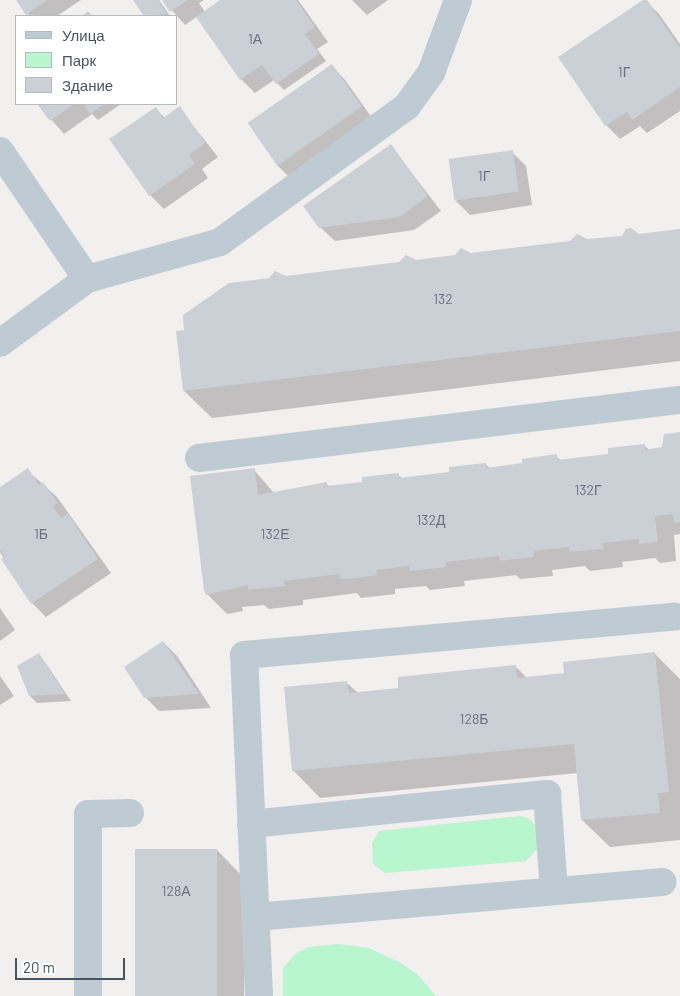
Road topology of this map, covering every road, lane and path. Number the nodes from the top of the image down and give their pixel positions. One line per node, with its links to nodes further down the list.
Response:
1 (457, 1): 3 (street)
2 (0, 150): 3 (street)
3 (87, 279): 4 (street)
4 (0, 343)
5 (680, 400): 6 (street)
6 (199, 458)
7 (674, 617): 9 (street)
8 (130, 813): 13 (street)
9 (251, 824): 11 (street); 12 (street)
10 (662, 882): 11 (street)
11 (554, 891): 12 (street)
12 (255, 917): 14 (street)
13 (88, 996)
14 (259, 996)

